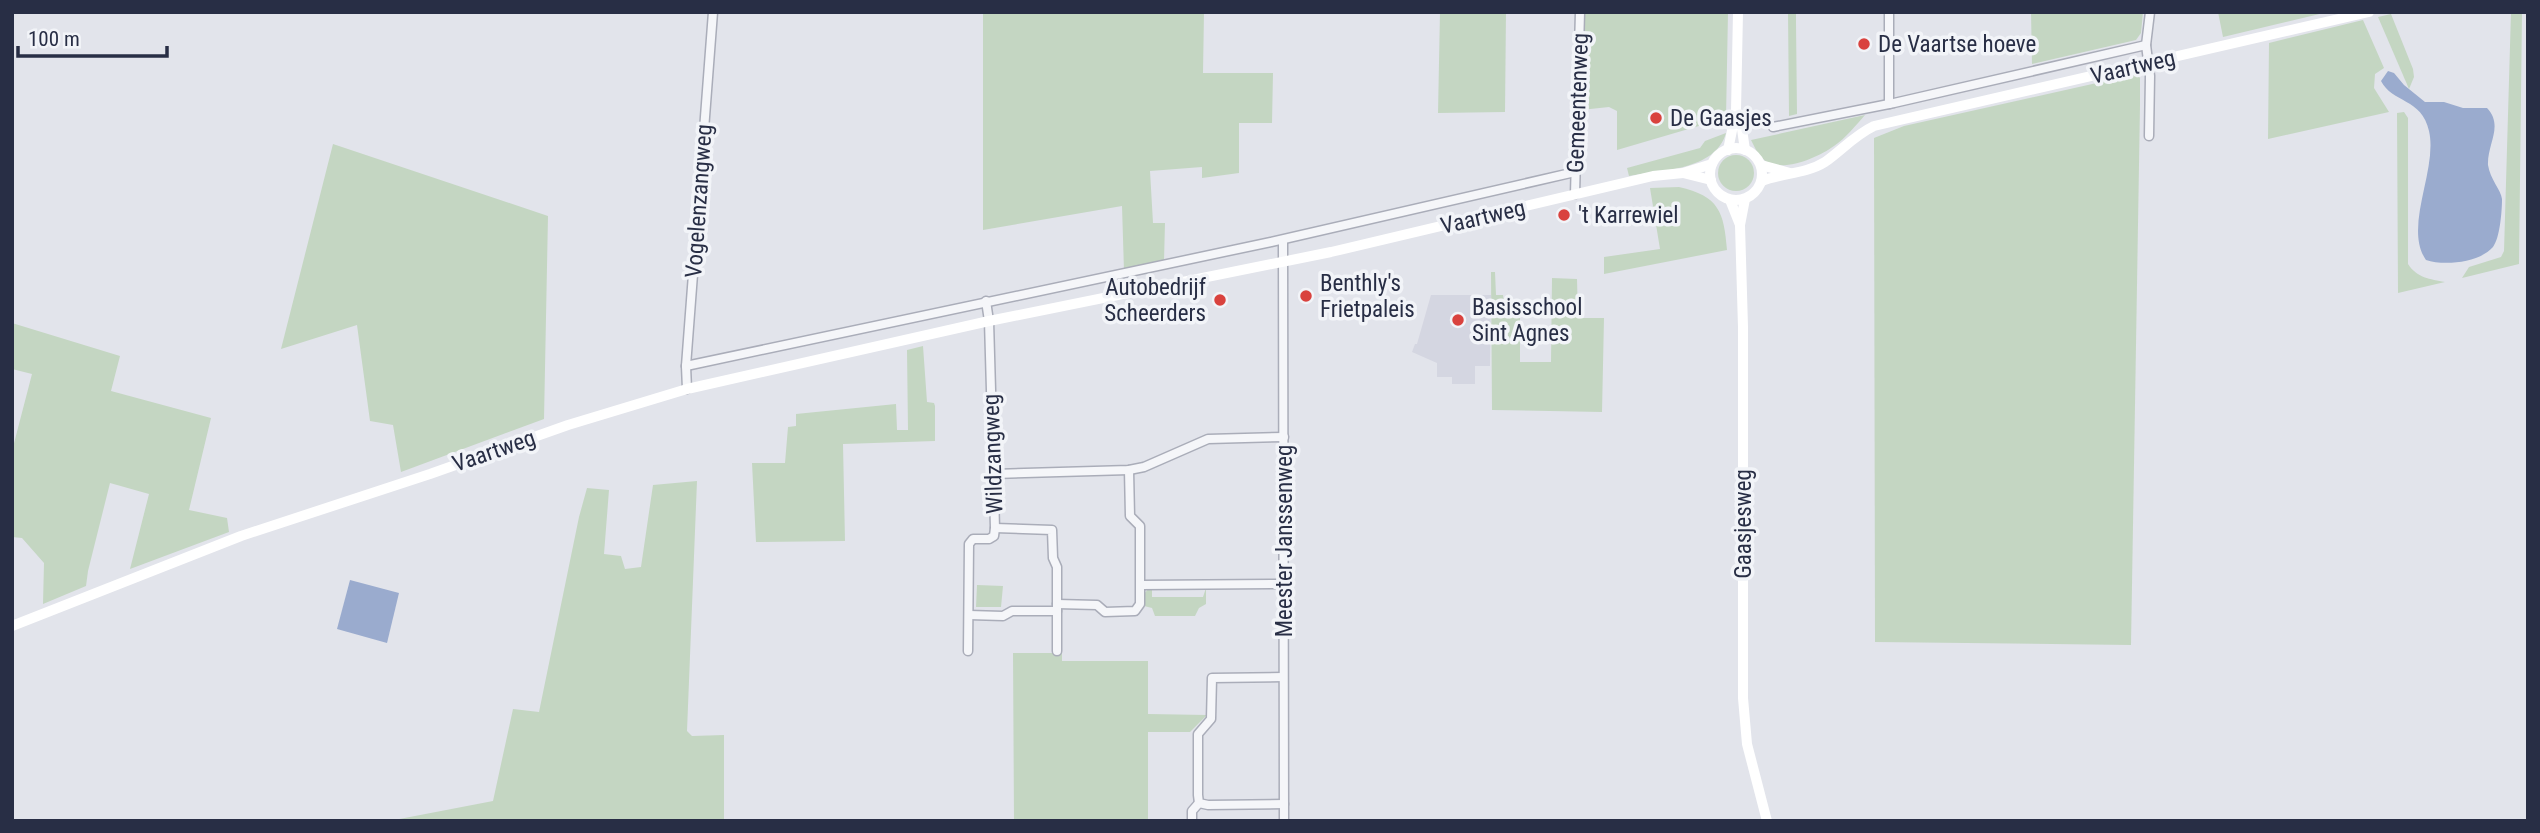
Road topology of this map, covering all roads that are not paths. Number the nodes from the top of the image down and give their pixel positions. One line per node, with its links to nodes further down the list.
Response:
1 (713, 12): 31 (street, Vogelenzangweg)
2 (1580, 12): 18 (street, Gemeentenweg)
3 (1738, 12): 10 (street)
4 (1889, 12): 9 (street)
5 (2150, 12): 7 (street)
6 (2369, 12): 8 (street, Vaartweg)
7 (2146, 45): 8 (street); 9 (street, Vaartweg)
8 (2147, 64): 11 (street, Vaartweg); 13 (street)
9 (1891, 103): 11 (street); 12 (street, Vaartweg)
10 (1736, 111): 14 (street); 15 (street)
11 (1898, 120): 20 (street, Vaartweg)
12 (1773, 127)
13 (2149, 136)
14 (1728, 150): 15 (street); 16 (street)
15 (1745, 150): 17 (street)
16 (1712, 164): 19 (street, Vaartweg); 21 (street)
17 (1761, 165): 20 (street); 22 (street)
18 (1575, 172): 23 (street, Gemeentenweg); 27 (street, Vaartweg)
19 (1683, 173): 21 (street, Vaartweg); 23 (street, Vaartweg)
20 (1790, 173): 22 (street, Vaartweg)
21 (1711, 180): 25 (street)
22 (1762, 181): 24 (street)
23 (1575, 194): 28 (street, Vaartweg)
24 (1745, 199): 25 (street); 26 (street, Gaasjesweg)
25 (1730, 200): 26 (street, Gaasjesweg)
26 (1740, 225): 49 (street, Gaasjesweg)
27 (1283, 240): 28 (street); 29 (street, Vaartweg)
28 (1284, 262): 30 (street, Vaartweg); 33 (street, Meester Janssenweg)
29 (986, 302): 30 (street); 31 (street, Vaartweg)
30 (989, 321): 32 (street, Vaartweg); 35 (street, Wildzangweg)
31 (687, 366): 32 (street, Vogelenzangweg)
32 (687, 389): 41 (street, Vaartweg)
33 (1284, 437): 34 (street); 37 (street, Meester Janssenweg)
34 (1129, 470): 35 (street); 38 (street)
35 (994, 474): 36 (street, Wildzangweg)
36 (995, 528): 39 (street); 40 (street, Wildzangweg)
37 (1283, 584): 38 (street); 44 (street, Meester Janssenweg)
38 (1141, 585): 39 (street)
39 (1057, 608): 40 (street); 43 (street)
40 (969, 615): 42 (street, Wildzangweg)
41 (12, 626)
42 (968, 651)
43 (1057, 651)
44 (1283, 677): 45 (street); 46 (street, Meester Janssenweg)
45 (1199, 803): 46 (street); 47 (street)
46 (1283, 804): 48 (street, Meester Janssenweg)
47 (1192, 821)
48 (1284, 821)
49 (1767, 821)

